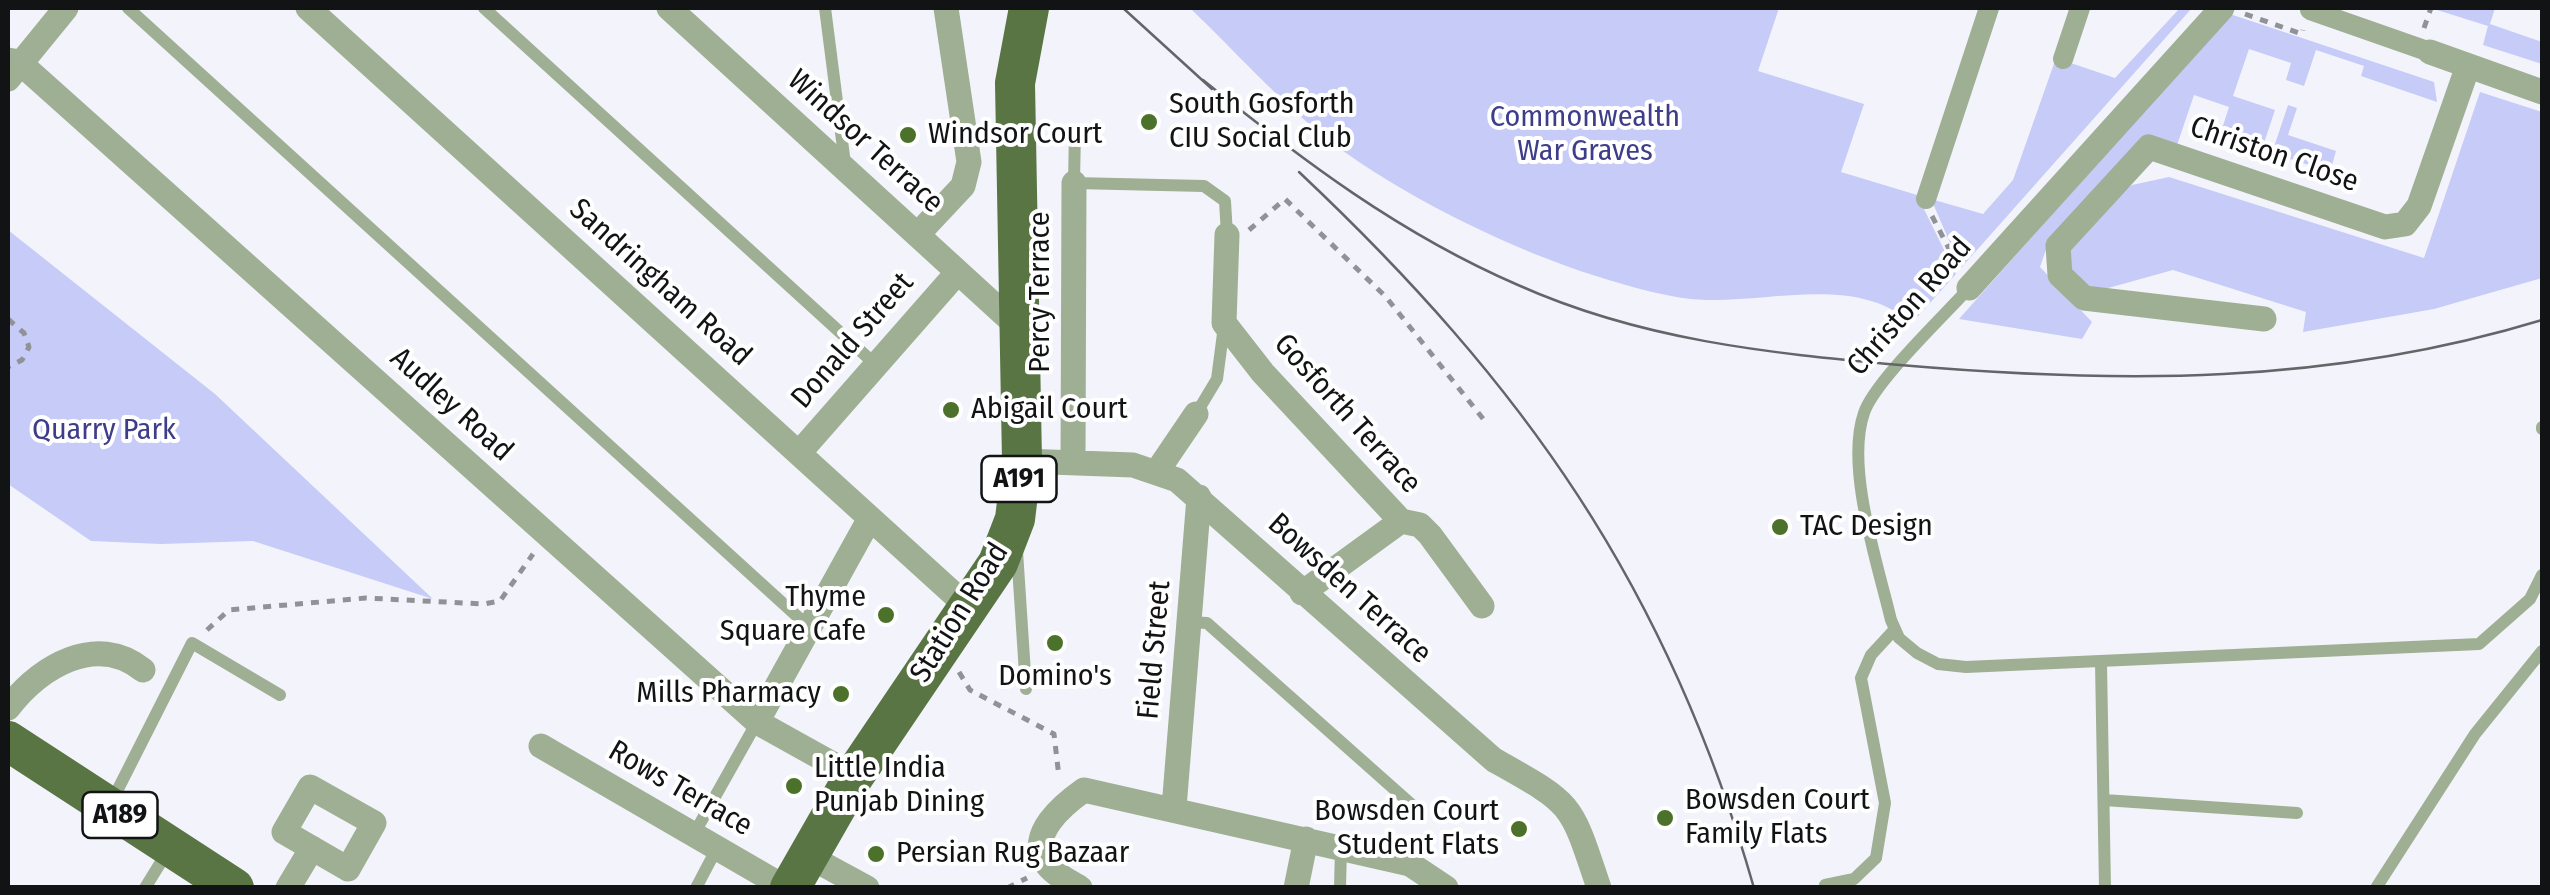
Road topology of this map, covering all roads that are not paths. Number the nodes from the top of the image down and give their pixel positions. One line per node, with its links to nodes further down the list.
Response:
1 (66, 8): 16 (street)
2 (128, 8): 44 (lane)
3 (308, 8): 31 (street, Sandringham Road)
4 (484, 8): 29 (lane)
5 (668, 8): 19 (street, Windsor Terrace)
6 (824, 8): 19 (lane)
7 (946, 8): 22 (street)
8 (1029, 8): 28 (main road, Station Road / A191)
9 (1989, 8): 21 (street)
10 (2080, 8): 14 (street)
11 (2225, 8): 25 (street, Christon Road)
12 (2310, 10): 13 (street)
13 (2430, 52): 15 (street)
14 (2062, 59)
15 (2468, 66): 17 (street); 26 (street, Christon Close)
16 (11, 67): 52 (street, Audley Road)
17 (2542, 92)
18 (1075, 131): 20 (lane)
19 (846, 169): 22 (street, Windsor Terrace)
20 (1074, 183): 23 (lane); 33 (street, Percy Terrace)
21 (1926, 199)
22 (918, 234): 24 (street, Windsor Terrace)
23 (1227, 235): 27 (street)
24 (957, 273): 28 (street, Windsor Terrace); 29 (street, Donald Street)
25 (1969, 288): 45 (lane, Christon Road)
26 (2264, 319)
27 (1224, 324): 30 (lane); 38 (street, Gosforth Terrace)
28 (1017, 326): 32 (main road, Station Road / A191)
29 (876, 365): 31 (street, Donald Street)
30 (1196, 414): 34 (street)
31 (799, 452): 36 (street, Sandringham Road)
32 (1022, 461): 33 (street, Bowsden Terrace); 37 (main road, Station Road / A191)
33 (1073, 462): 34 (street, Bowsden Terrace)
34 (1158, 470): 35 (street, Bowsden Terrace)
35 (1199, 497): 40 (street, Bowsden Terrace); 43 (street, Field Street)
36 (870, 518): 42 (street, Sandringham Road); 44 (street)
37 (1015, 518): 42 (main road, Station Road / A191); 49 (lane)
38 (1401, 521): 40 (street); 41 (street, Gosforth Terrace)
39 (2542, 575): 47 (lane)
40 (1302, 593): 78 (street, Bowsden Terrace)
41 (1482, 606)
42 (968, 607): 55 (main road, Station Road / A191)
43 (1190, 622): 57 (lane); 59 (street, Field Street)
44 (810, 628): 52 (street)
45 (1895, 630): 47 (lane); 68 (lane)
46 (2542, 652): 80 (lane)
47 (2101, 663): 56 (lane)
48 (143, 670): 51 (street)
49 (1026, 689)
50 (280, 694): 58 (lane)
51 (8, 708)
52 (757, 722): 55 (street, Audley Road); 61 (lane)
53 (8, 741): 58 (main road, A189)
54 (541, 746): 61 (street, Rows Terrace)
55 (854, 776): 67 (main road, Station Road / A191)
56 (2104, 800): 60 (lane); 79 (lane)
57 (1411, 804)
58 (109, 808): 63 (main road, A189)
59 (1174, 808): 62 (street); 74 (street)
60 (2296, 814)
61 (694, 834): 65 (street, Rows Terrace)
62 (1306, 840): 66 (street); 75 (street)
63 (170, 847): 69 (lane); 70 (main road, A189)
64 (312, 848): 71 (street)
65 (718, 848): 67 (street, Rows Terrace); 72 (lane)
66 (1341, 848): 76 (lane); 77 (street)
67 (795, 877): 73 (street, Rows Terrace)
68 (1824, 885)
69 (145, 888)
70 (234, 888)
71 (288, 888)
72 (696, 888)
73 (867, 888)
74 (1080, 888)
75 (1296, 888)
76 (1340, 888)
77 (1446, 888)
78 (1599, 888)
79 (2105, 888)
80 (2376, 888)

